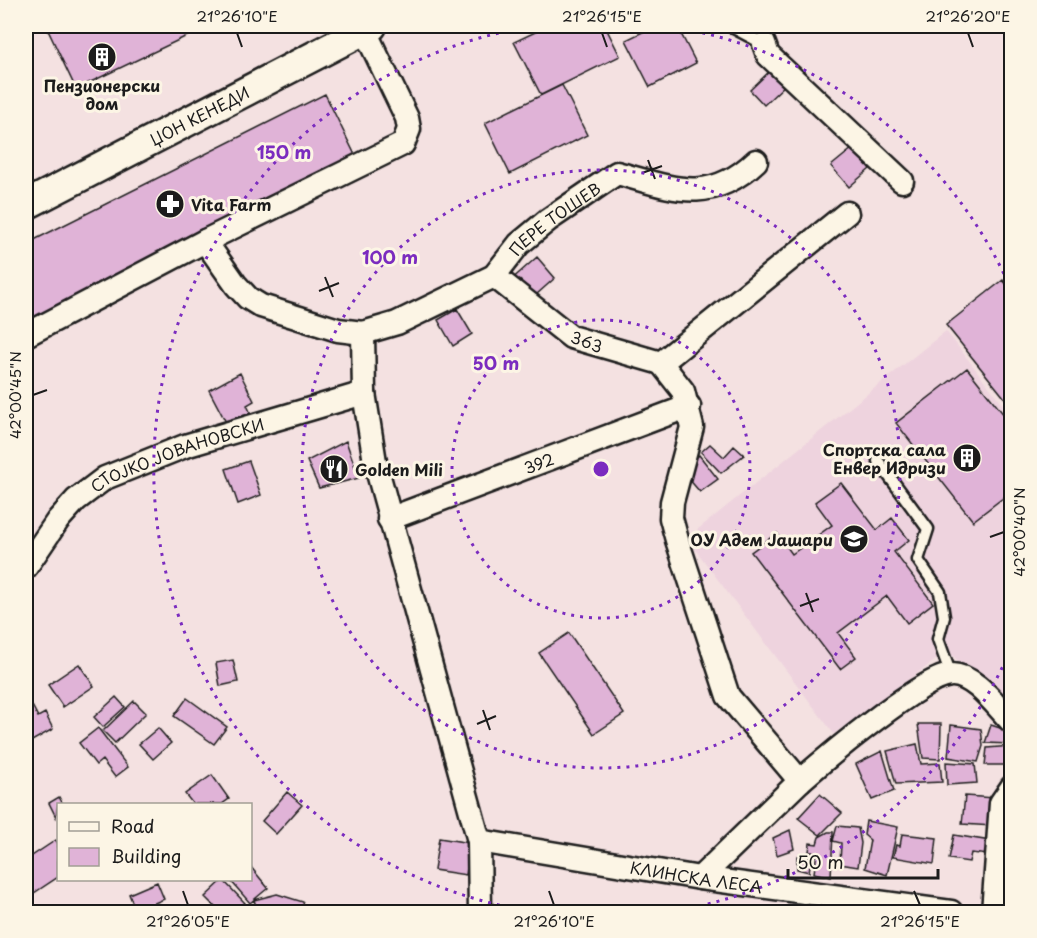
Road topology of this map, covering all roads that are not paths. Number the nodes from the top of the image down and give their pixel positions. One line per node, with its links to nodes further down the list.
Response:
1 (730, 26): 3 (lane)
2 (366, 27): 6 (street, ЏОН КЕНЕДИ); 8 (street)
3 (764, 44): 5 (street)
4 (756, 161): 9 (street, ПЕРЕ ТОШЕВ)
5 (902, 181)
6 (26, 205)
7 (848, 213): 12 (street)
8 (205, 241): 10 (street); 11 (street)
9 (494, 276): 10 (street, ПЕРЕ ТОШЕВ); 12 (street, 363)
10 (363, 333): 13 (street)
11 (26, 335)
12 (661, 363): 14 (street)
13 (364, 393): 16 (street); 17 (street, СТОЈКО ЈОВАНОВСКИ)
14 (689, 406): 16 (street, 392); 20 (street)
15 (878, 461): 18 (lane)
16 (389, 519): 22 (street)
17 (26, 567)
18 (951, 675): 19 (street); 20 (street)
19 (1011, 722)
20 (800, 781): 23 (street)
21 (1011, 787): 26 (street)
22 (479, 841): 23 (street, КЛИНСКА ЛЕСА); 24 (street)
23 (700, 878): 25 (street, КЛИНСКА ЛЕСА)
24 (480, 912)
25 (951, 912)
26 (993, 912)

